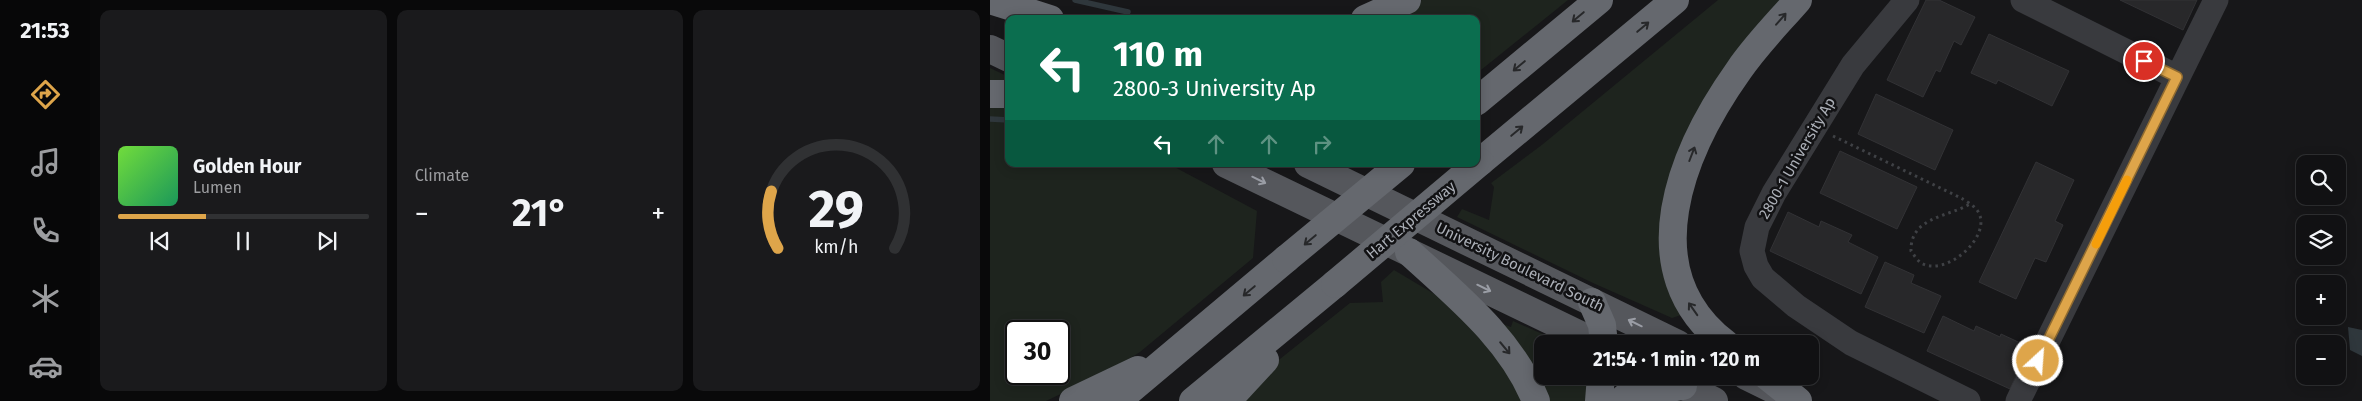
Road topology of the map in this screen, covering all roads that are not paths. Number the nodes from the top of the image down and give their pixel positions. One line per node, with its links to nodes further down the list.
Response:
1 (990, 0): 10 (highway)
2 (1407, 0): 11 (highway)
3 (1599, 0): 18 (highway, one-way to 18)
4 (1676, 0): 19 (highway, Hart Expressway, one-way to 4, bridge)
5 (1798, 0): 30 (highway, one-way to 5)
6 (1907, 0): 46 (street, 2800-1 University Ap)
7 (2023, 0): 15 (street)
8 (2216, 0): 15 (street)
9 (990, 8): 12 (main road)
10 (1037, 15)
11 (1374, 15)
12 (1005, 16)
13 (990, 49): 14 (main road)
14 (1005, 56)
15 (2177, 77): 47 (street)
16 (990, 94): 17 (highway)
17 (1005, 94)
18 (1480, 99)
19 (1480, 162)
20 (1232, 167): 24 (main road, one-way to 24)
21 (1314, 167): 26 (main road, University Boulevard South)
22 (1397, 167): 31 (highway, one-way to 31, bridge)
23 (1474, 167): 25 (highway, Hart Expressway, one-way to 23, bridge)
24 (1409, 252): 27 (main road, one-way to 27); 41 (highway, one-way to 41)
25 (1335, 284): 39 (highway, Hart Expressway); 40 (highway)
26 (1592, 302): 28 (highway); 29 (main road, University Boulevard South, one-way to 26)
27 (1580, 335)
28 (1603, 335)
29 (1660, 335)
30 (1714, 335)
31 (1185, 345): 37 (highway); 38 (highway)
32 (1601, 385): 42 (highway)
33 (1660, 385): 43 (highway)
34 (1682, 385): 44 (main road)
35 (1764, 385): 45 (main road)
36 (1778, 385): 45 (highway)
37 (1073, 401)
38 (1117, 401)
39 (1193, 401)
40 (1227, 401)
41 (1536, 401)
42 (1599, 401)
43 (1621, 401)
44 (1714, 401)
45 (1797, 401)
46 (1968, 401)
47 (2018, 401)

